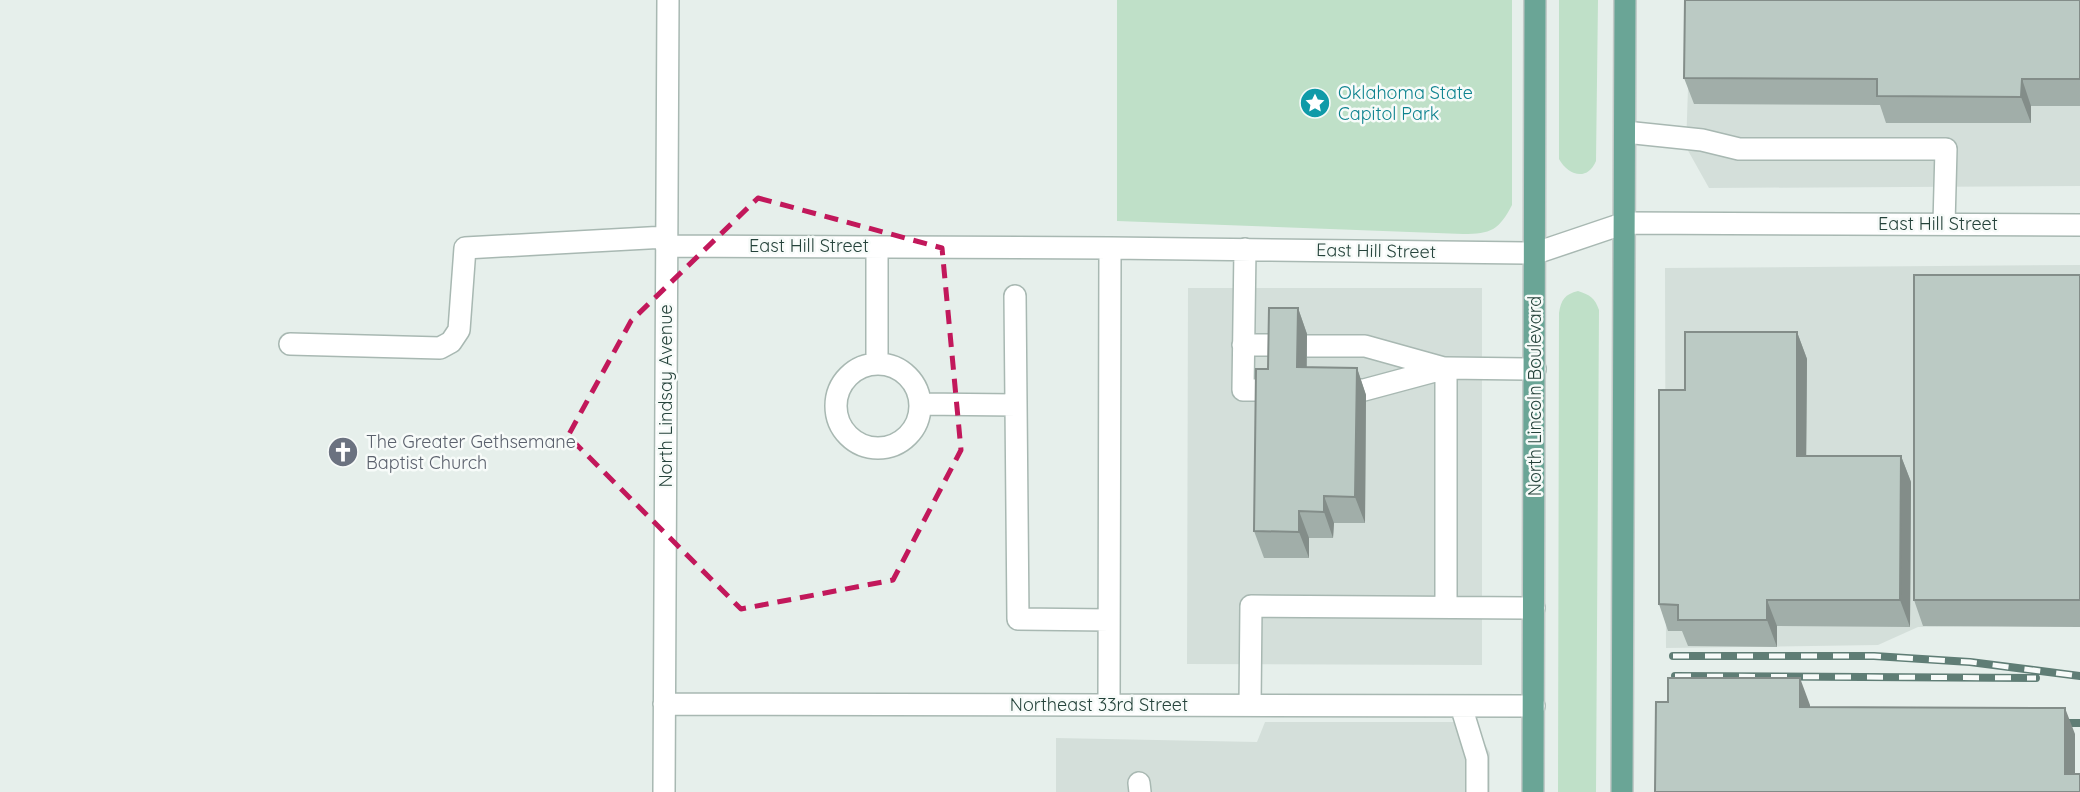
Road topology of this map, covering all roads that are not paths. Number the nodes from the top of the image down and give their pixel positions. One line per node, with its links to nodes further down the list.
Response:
1 (668, 0): 8 (street, North Lindsay Avenue)
2 (1535, 0): 12 (main road, North Lincoln Boulevard)
3 (1625, 0): 4 (main road)
4 (1625, 132): 5 (main road); 6 (street)
5 (1625, 223): 6 (street, East Hill Street); 12 (street, East Hill Street); 32 (main road)
6 (1944, 225): 7 (street, East Hill Street)
7 (2080, 225)
8 (666, 242): 9 (street, East Hill Street); 14 (street, East Hill Street); 24 (street, North Lindsay Avenue)
9 (877, 247): 10 (street, East Hill Street); 16 (street)
10 (1110, 248): 11 (street, East Hill Street); 23 (street)
11 (1245, 249): 12 (street, East Hill Street); 15 (street)
12 (1536, 253): 18 (main road, North Lincoln Boulevard)
13 (1015, 296): 20 (street)
14 (290, 344)
15 (1243, 360): 15 (street)
16 (877, 364): 19 (street); 19 (street)
17 (1446, 368): 17 (street); 18 (street); 21 (street)
18 (1535, 369): 22 (main road, North Lincoln Boulevard)
19 (920, 404): 20 (street)
20 (1016, 405): 23 (street)
21 (1446, 607): 22 (street); 26 (street)
22 (1534, 608): 28 (main road, North Lincoln Boulevard)
23 (1110, 620): 25 (street)
24 (664, 704): 25 (street, Northeast 33rd Street); 29 (street, North Lindsay Avenue)
25 (1110, 705): 26 (street, Northeast 33rd Street)
26 (1250, 705): 27 (street, Northeast 33rd Street)
27 (1461, 706): 28 (street, Northeast 33rd Street); 30 (street)
28 (1534, 706): 31 (main road, North Lincoln Boulevard)
29 (664, 792)
30 (1477, 792)
31 (1533, 792)
32 (1622, 792)

